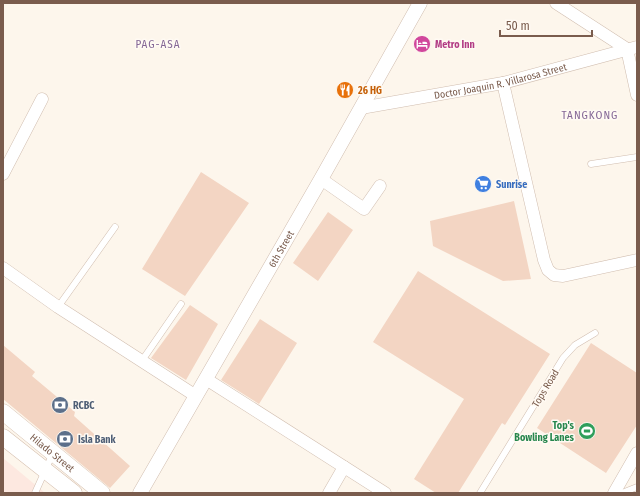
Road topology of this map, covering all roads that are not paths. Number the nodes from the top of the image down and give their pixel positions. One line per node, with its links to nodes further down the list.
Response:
1 (420, 3): 7 (street, 6th Street)
2 (556, 3): 3 (street)
3 (632, 48): 4 (street, Doctor Joaquin R. Villarosa Street); 5 (street)
4 (503, 83): 7 (street, Doctor Joaquin R. Villarosa Street); 14 (street)
5 (637, 95)
6 (42, 99): 10 (street)
7 (361, 108): 11 (street, 6th Street)
8 (637, 157): 9 (lane)
9 (591, 164)
10 (3, 174)
11 (321, 179): 12 (street); 20 (street, 6th Street)
12 (380, 186)
13 (115, 227): 17 (lane)
14 (637, 260)
15 (3, 268): 17 (street)
16 (181, 304): 19 (lane)
17 (58, 307): 19 (street)
18 (595, 333): 35 (lane, Tops Road)
19 (141, 362): 21 (street)
20 (206, 379): 21 (street, 6th Street); 26 (street)
21 (196, 396): 32 (street, 6th Street)
22 (3, 412): 24 (main road, Hilado Street)
23 (3, 437): 27 (main road, Hilado Street)
24 (53, 453): 27 (lane); 31 (main road, Hilado Street)
25 (637, 453): 36 (street)
26 (344, 467): 33 (street); 34 (street)
27 (44, 470): 29 (lane); 30 (main road, Hilado Street)
28 (637, 487): 37 (lane)
29 (34, 493)
30 (74, 493)
31 (102, 493)
32 (140, 493)
33 (329, 493)
34 (385, 493)
35 (480, 493)
36 (614, 493)
37 (622, 493)

